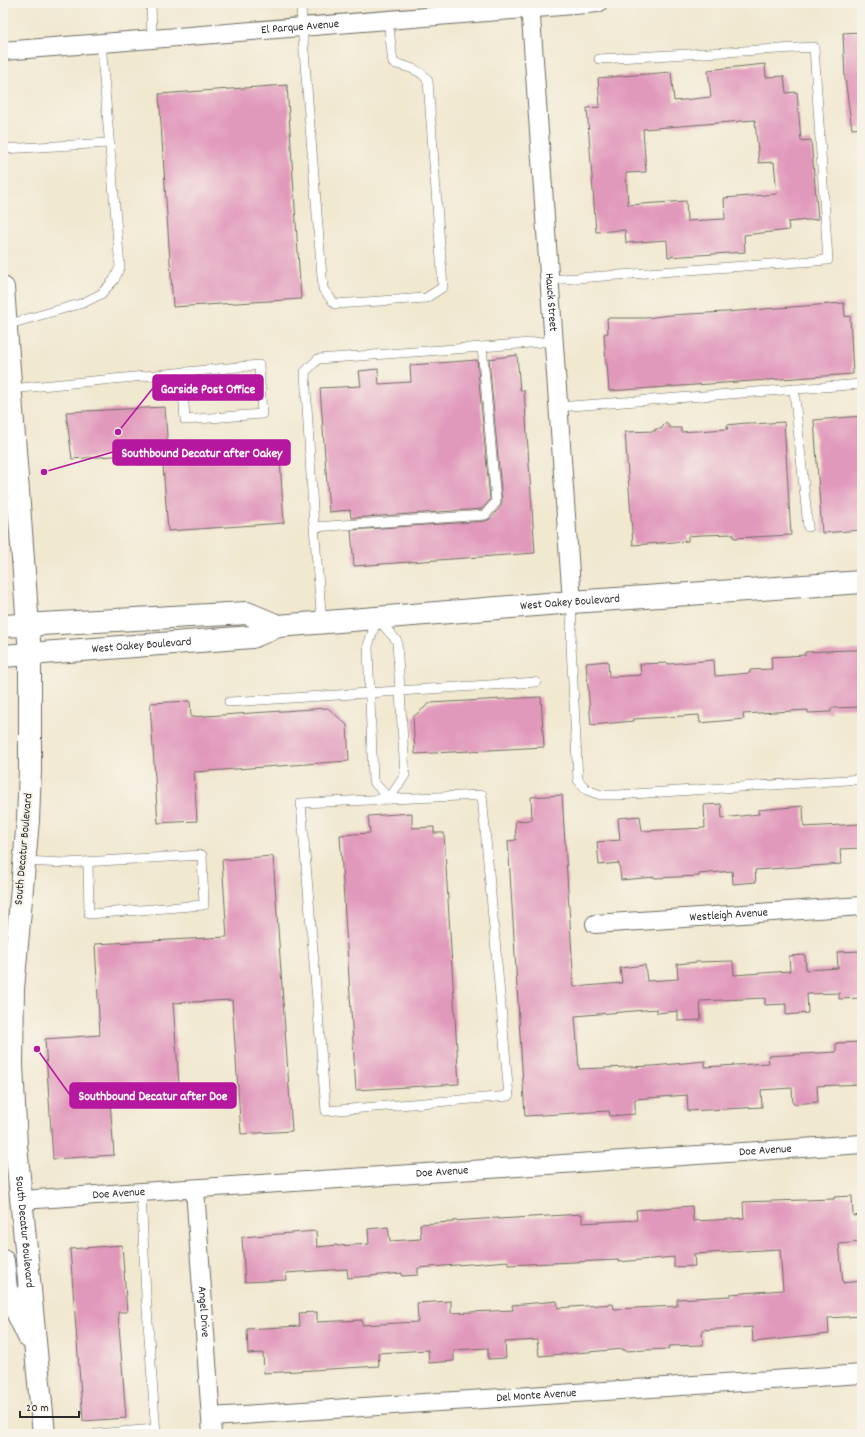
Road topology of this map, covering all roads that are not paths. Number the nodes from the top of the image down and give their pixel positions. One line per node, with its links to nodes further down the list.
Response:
1 (151, 3): 7 (lane)
2 (301, 3): 6 (lane)
3 (598, 3): 4 (street, El Parque Avenue)
4 (530, 5): 5 (street, El Parque Avenue); 13 (street, Hauck Street)
5 (388, 19): 6 (street, El Parque Avenue); 6 (lane)
6 (302, 26): 7 (street, El Parque Avenue)
7 (152, 39): 8 (street, El Parque Avenue)
8 (101, 43): 9 (street, El Parque Avenue); 11 (lane)
9 (3, 51)
10 (599, 60): 13 (lane)
11 (109, 143): 12 (lane); 15 (lane)
12 (3, 149)
13 (549, 280): 16 (street, Hauck Street)
14 (3, 288): 15 (main road, South Decatur Boulevard)
15 (6, 325): 20 (main road, South Decatur Boulevard)
16 (554, 341): 17 (lane); 22 (street, Hauck Street)
17 (482, 347): 23 (lane); 23 (lane)
18 (182, 372): 18 (lane); 20 (lane)
19 (862, 384): 21 (lane)
20 (10, 389): 29 (main road, South Decatur Boulevard)
21 (794, 389): 22 (lane); 24 (lane)
22 (558, 407): 26 (street, Hauck Street)
23 (314, 527): 28 (lane)
24 (808, 527)
25 (862, 582): 26 (main road, West Oakey Boulevard)
26 (572, 602): 27 (main road, West Oakey Boulevard); 38 (lane)
27 (377, 618): 28 (main road, West Oakey Boulevard); 35 (lane); 36 (lane)
28 (322, 622): 31 (main road, West Oakey Boulevard)
29 (28, 625): 30 (main road, West Oakey Boulevard); 31 (main road, West Oakey Boulevard); 32 (main road, South Decatur Boulevard)
30 (3, 626)
31 (278, 626): 32 (main road, West Oakey Boulevard)
32 (30, 654): 33 (main road, West Oakey Boulevard); 40 (main road, South Decatur Boulevard)
33 (3, 656)
34 (536, 682): 35 (lane)
35 (400, 690): 36 (lane); 39 (lane)
36 (369, 692): 37 (lane); 39 (lane)
37 (229, 702)
38 (862, 780)
39 (389, 799): 39 (lane)
40 (24, 861): 41 (lane); 47 (main road, South Decatur Boulevard)
41 (88, 862): 41 (lane)
42 (862, 906): 43 (street, Westleigh Avenue)
43 (595, 924)
44 (862, 1144): 45 (street, Doe Avenue)
45 (195, 1189): 46 (street, Doe Avenue); 51 (street, Angel Drive)
46 (141, 1192): 47 (street, Doe Avenue); 52 (lane)
47 (12, 1198): 49 (main road, South Decatur Boulevard)
48 (3, 1261): 49 (main road)
49 (36, 1353): 53 (main road, South Decatur Boulevard)
50 (862, 1374): 51 (street, Del Monte Avenue)
51 (211, 1425)
52 (156, 1431): 54 (lane)
53 (44, 1434)
54 (96, 1434)

